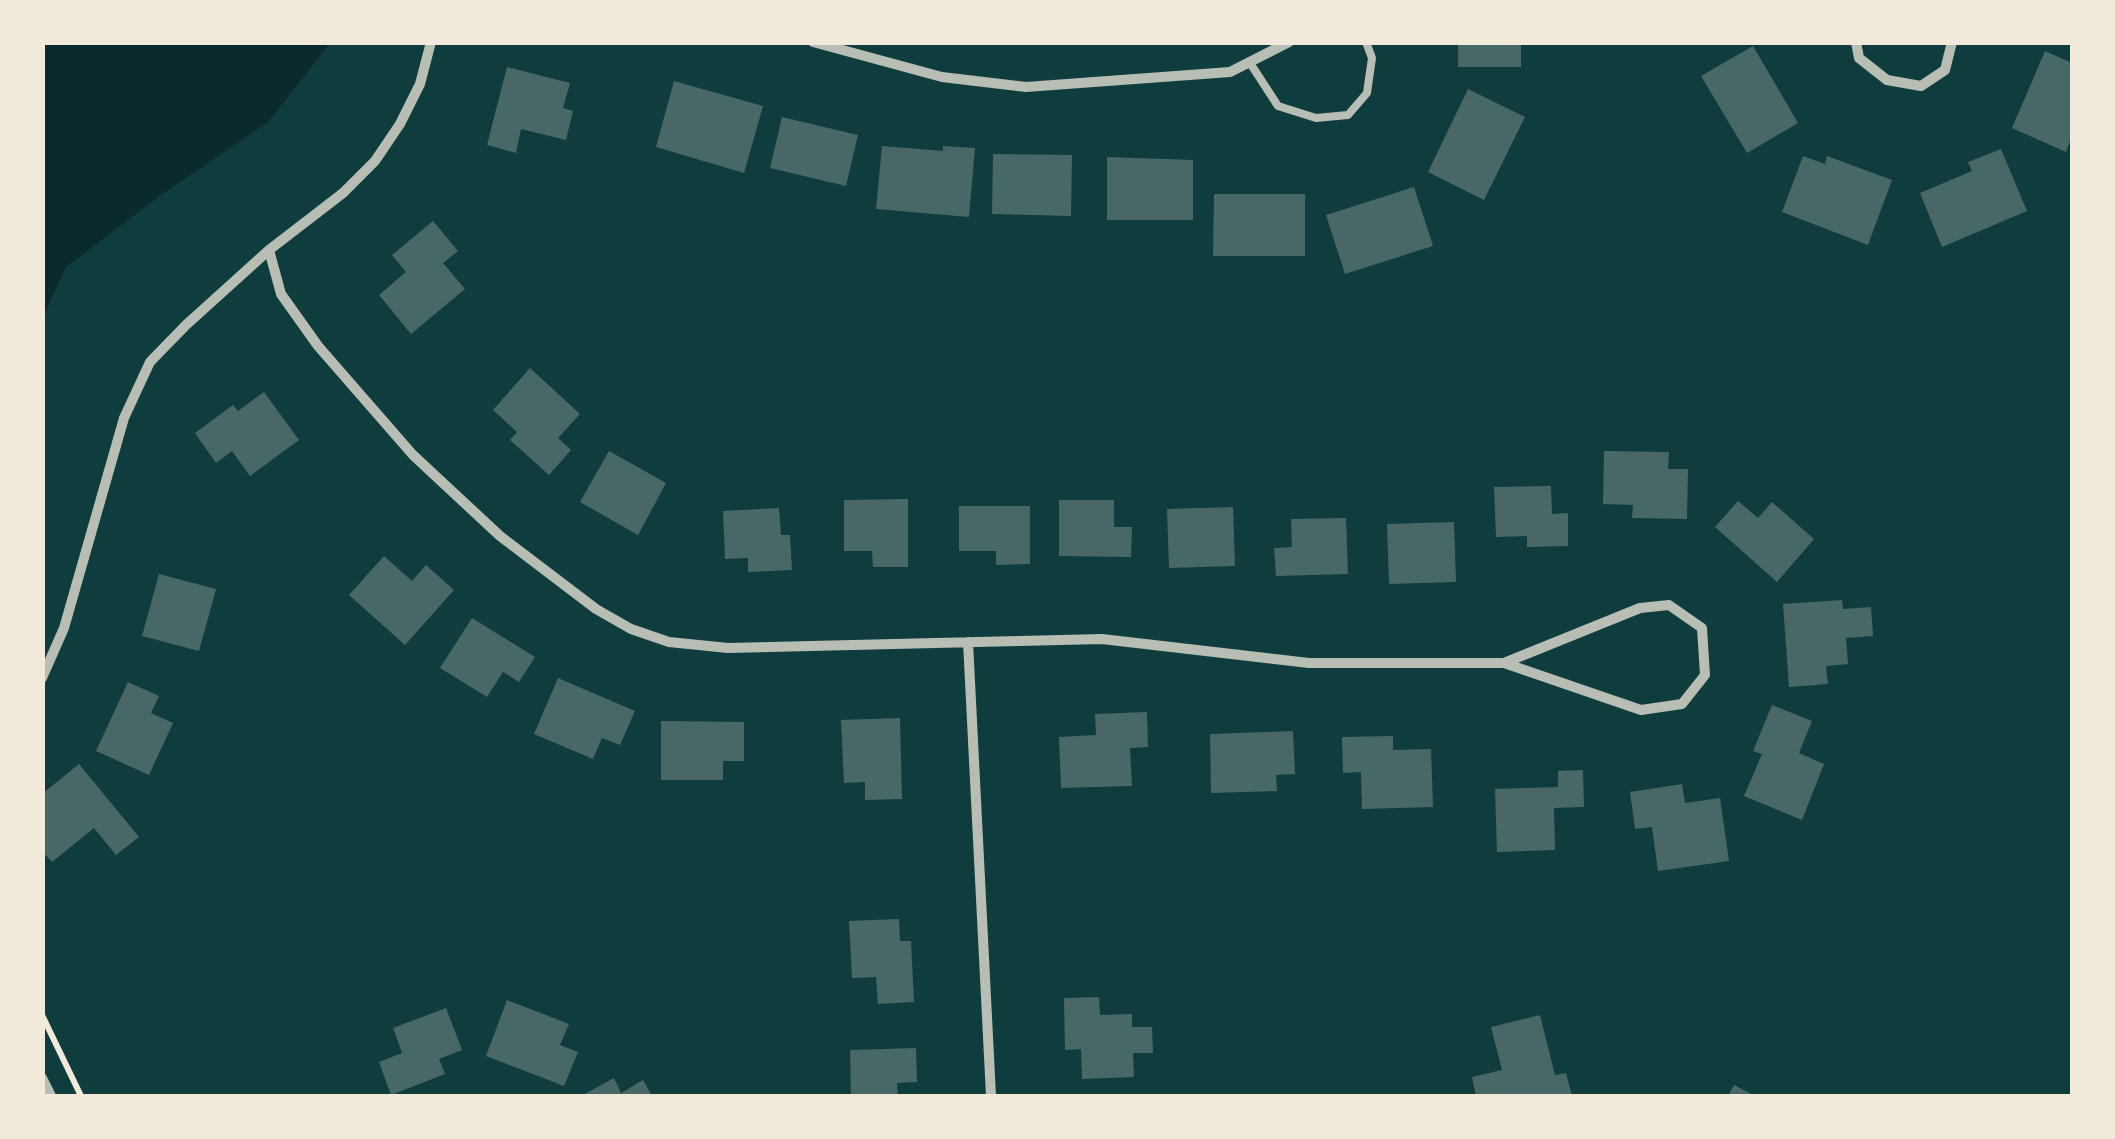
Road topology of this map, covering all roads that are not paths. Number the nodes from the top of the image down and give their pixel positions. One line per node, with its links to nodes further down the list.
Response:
1 (431, 42): 8 (street)
2 (814, 42): 7 (street)
3 (1290, 42): 7 (street)
4 (1366, 42): 7 (lane)
5 (1856, 42): 6 (street)
6 (1952, 42)
7 (1250, 63)
8 (269, 250): 9 (street); 11 (street)
9 (968, 642): 10 (street); 14 (street)
10 (1504, 663): 10 (street)
11 (42, 678)
12 (42, 1078): 13 (street)
13 (51, 1096)
14 (991, 1096)

